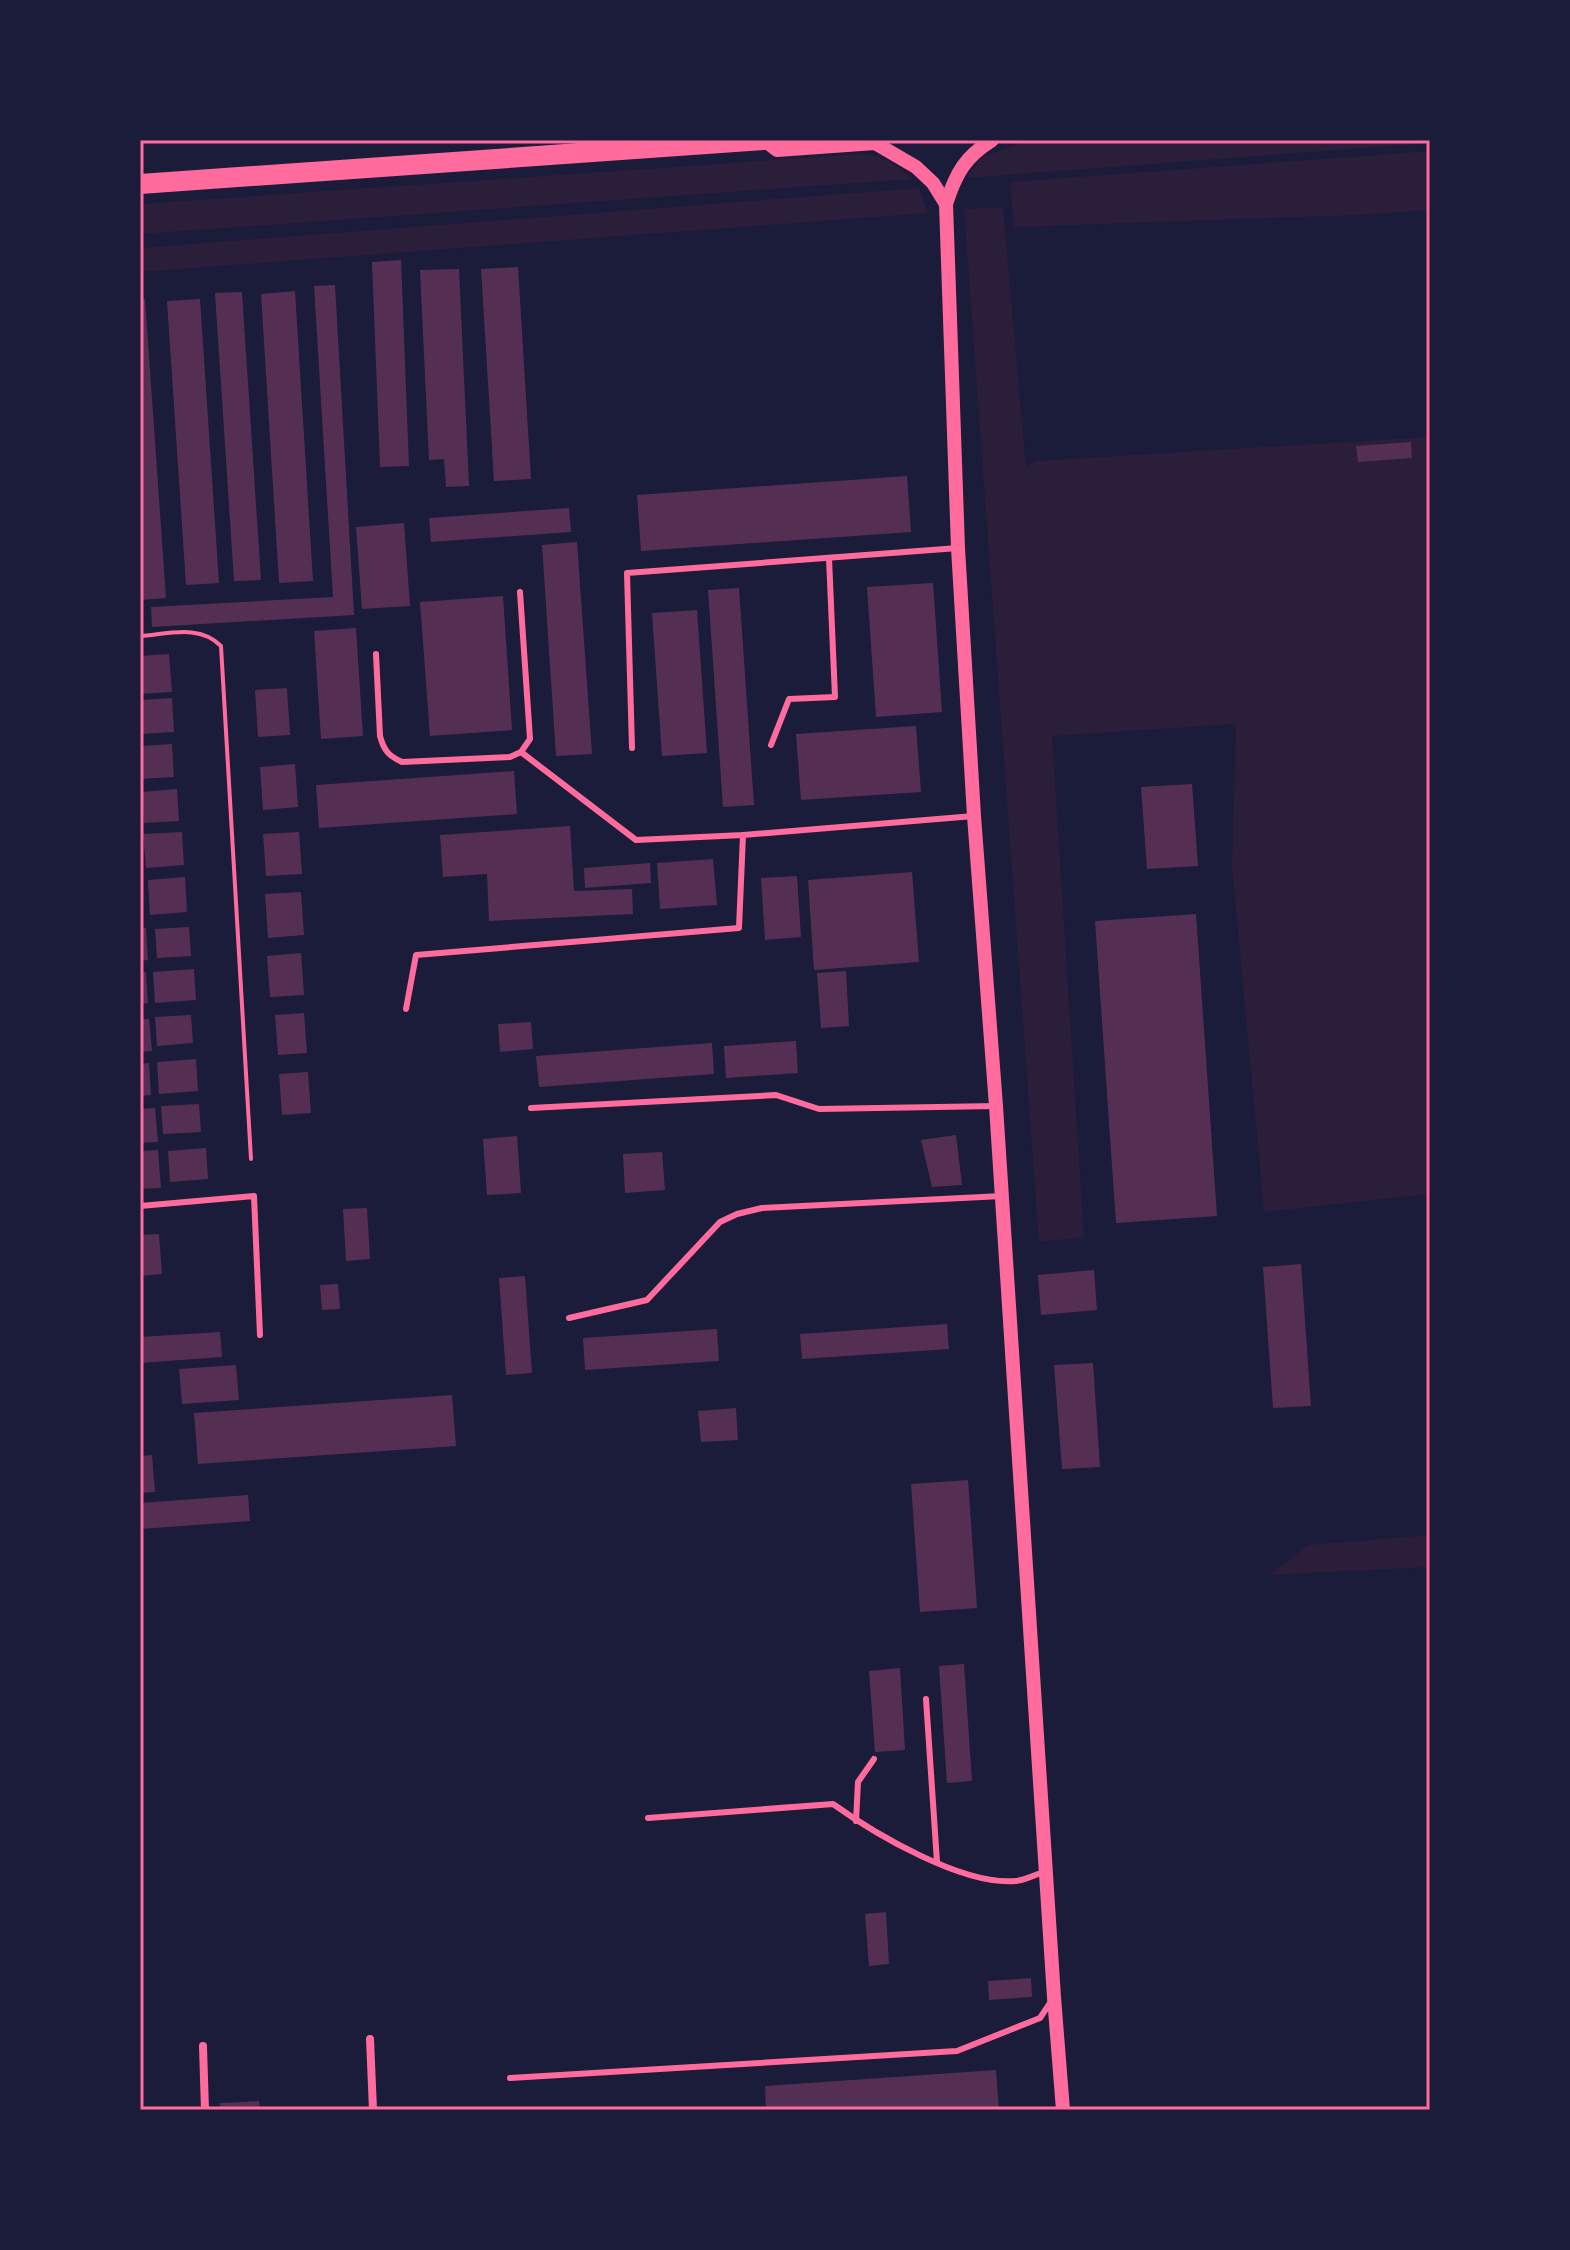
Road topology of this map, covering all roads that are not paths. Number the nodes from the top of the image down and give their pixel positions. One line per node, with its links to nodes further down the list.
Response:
1 (764, 140): 3 (main road); 4 (street)
2 (992, 140): 4 (street)
3 (140, 184)
4 (946, 204): 5 (street)
5 (958, 548): 6 (lane); 12 (street)
6 (829, 558): 9 (lane); 10 (lane)
7 (520, 592): 11 (lane)
8 (376, 654): 11 (lane)
9 (771, 745)
10 (632, 748)
11 (521, 752): 13 (lane)
12 (974, 816): 13 (lane); 15 (street)
13 (743, 835): 14 (lane)
14 (406, 1009)
15 (996, 1106): 16 (lane); 17 (street)
16 (531, 1108)
17 (1002, 1196): 19 (lane); 26 (street)
18 (140, 1206): 20 (lane)
19 (569, 1318)
20 (260, 1335)
21 (926, 1699): 25 (lane)
22 (874, 1759): 24 (lane)
23 (648, 1818): 24 (lane)
24 (856, 1821): 25 (lane)
25 (937, 1862): 26 (lane)
26 (1046, 1871): 27 (street)
27 (1054, 1997): 30 (lane); 33 (street)
28 (370, 2039): 32 (street)
29 (203, 2046): 31 (street)
30 (510, 2078)
31 (205, 2110)
32 (373, 2110)
33 (1063, 2110)

